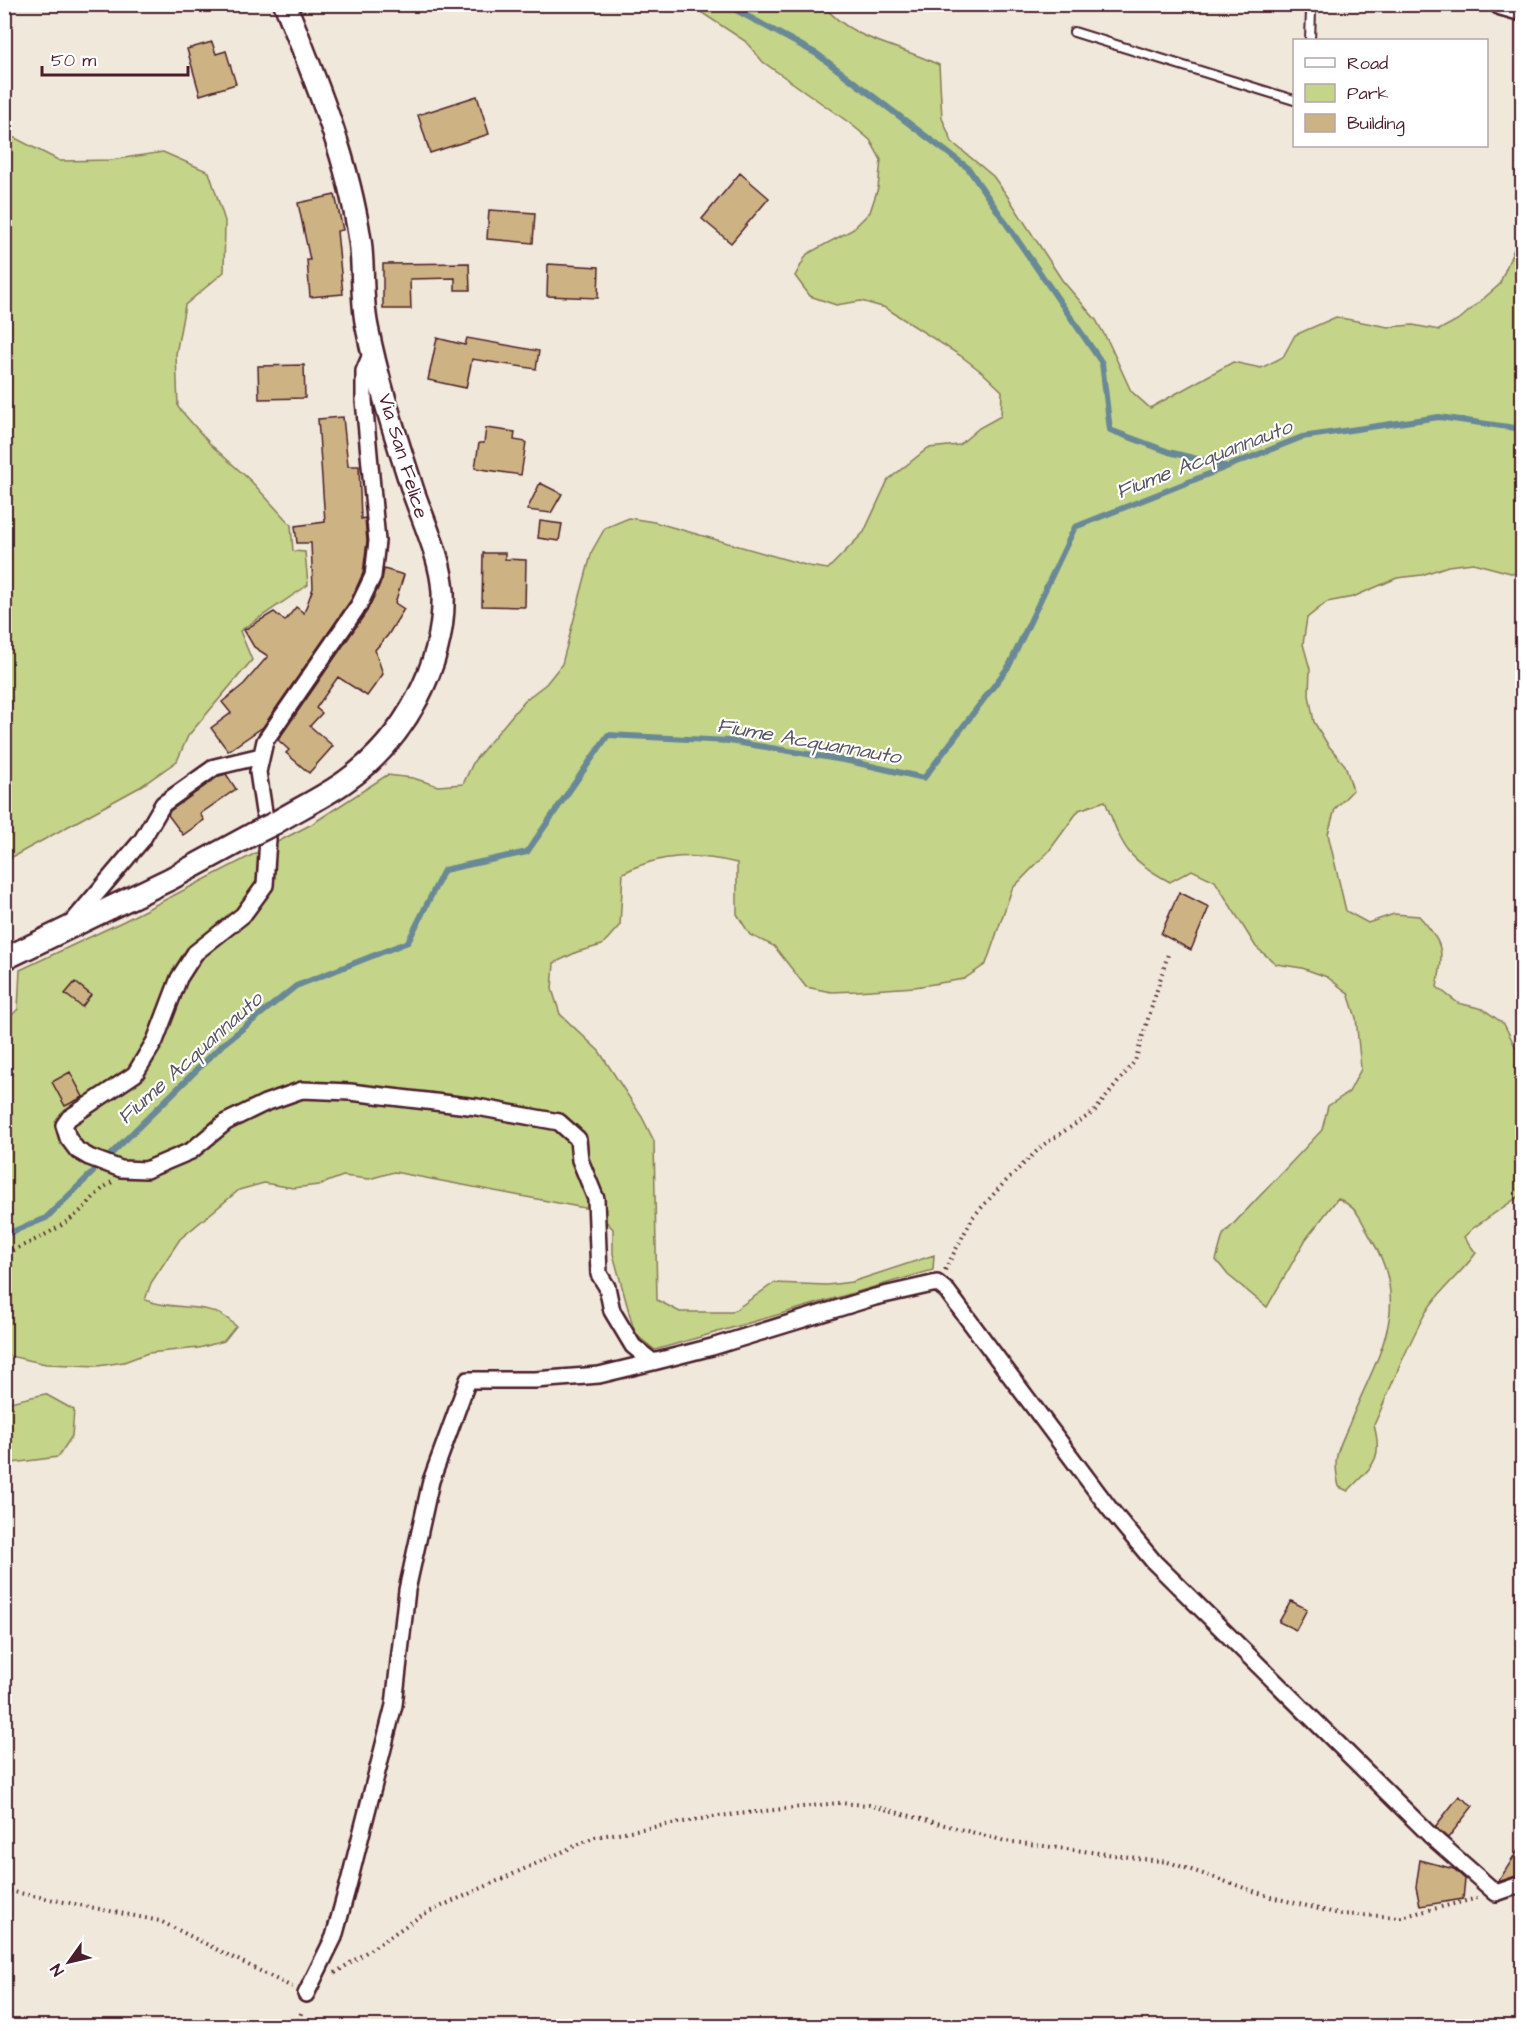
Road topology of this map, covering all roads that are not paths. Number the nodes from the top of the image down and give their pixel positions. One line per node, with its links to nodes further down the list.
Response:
1 (285, 4): 8 (street, Via San Felice)
2 (1307, 4): 6 (lane)
3 (1501, 4): 4 (street)
4 (1522, 10)
5 (1074, 32): 7 (lane)
6 (1310, 39)
7 (1293, 100)
8 (373, 350): 9 (street); 10 (street, Via San Felice)
9 (261, 756): 10 (street); 11 (street)
10 (265, 827): 11 (street, Via San Felice); 13 (street)
11 (65, 930): 12 (street, Via San Felice)
12 (4, 959)
13 (653, 1362): 14 (street); 15 (street)
14 (1522, 1884)
15 (306, 1994)

